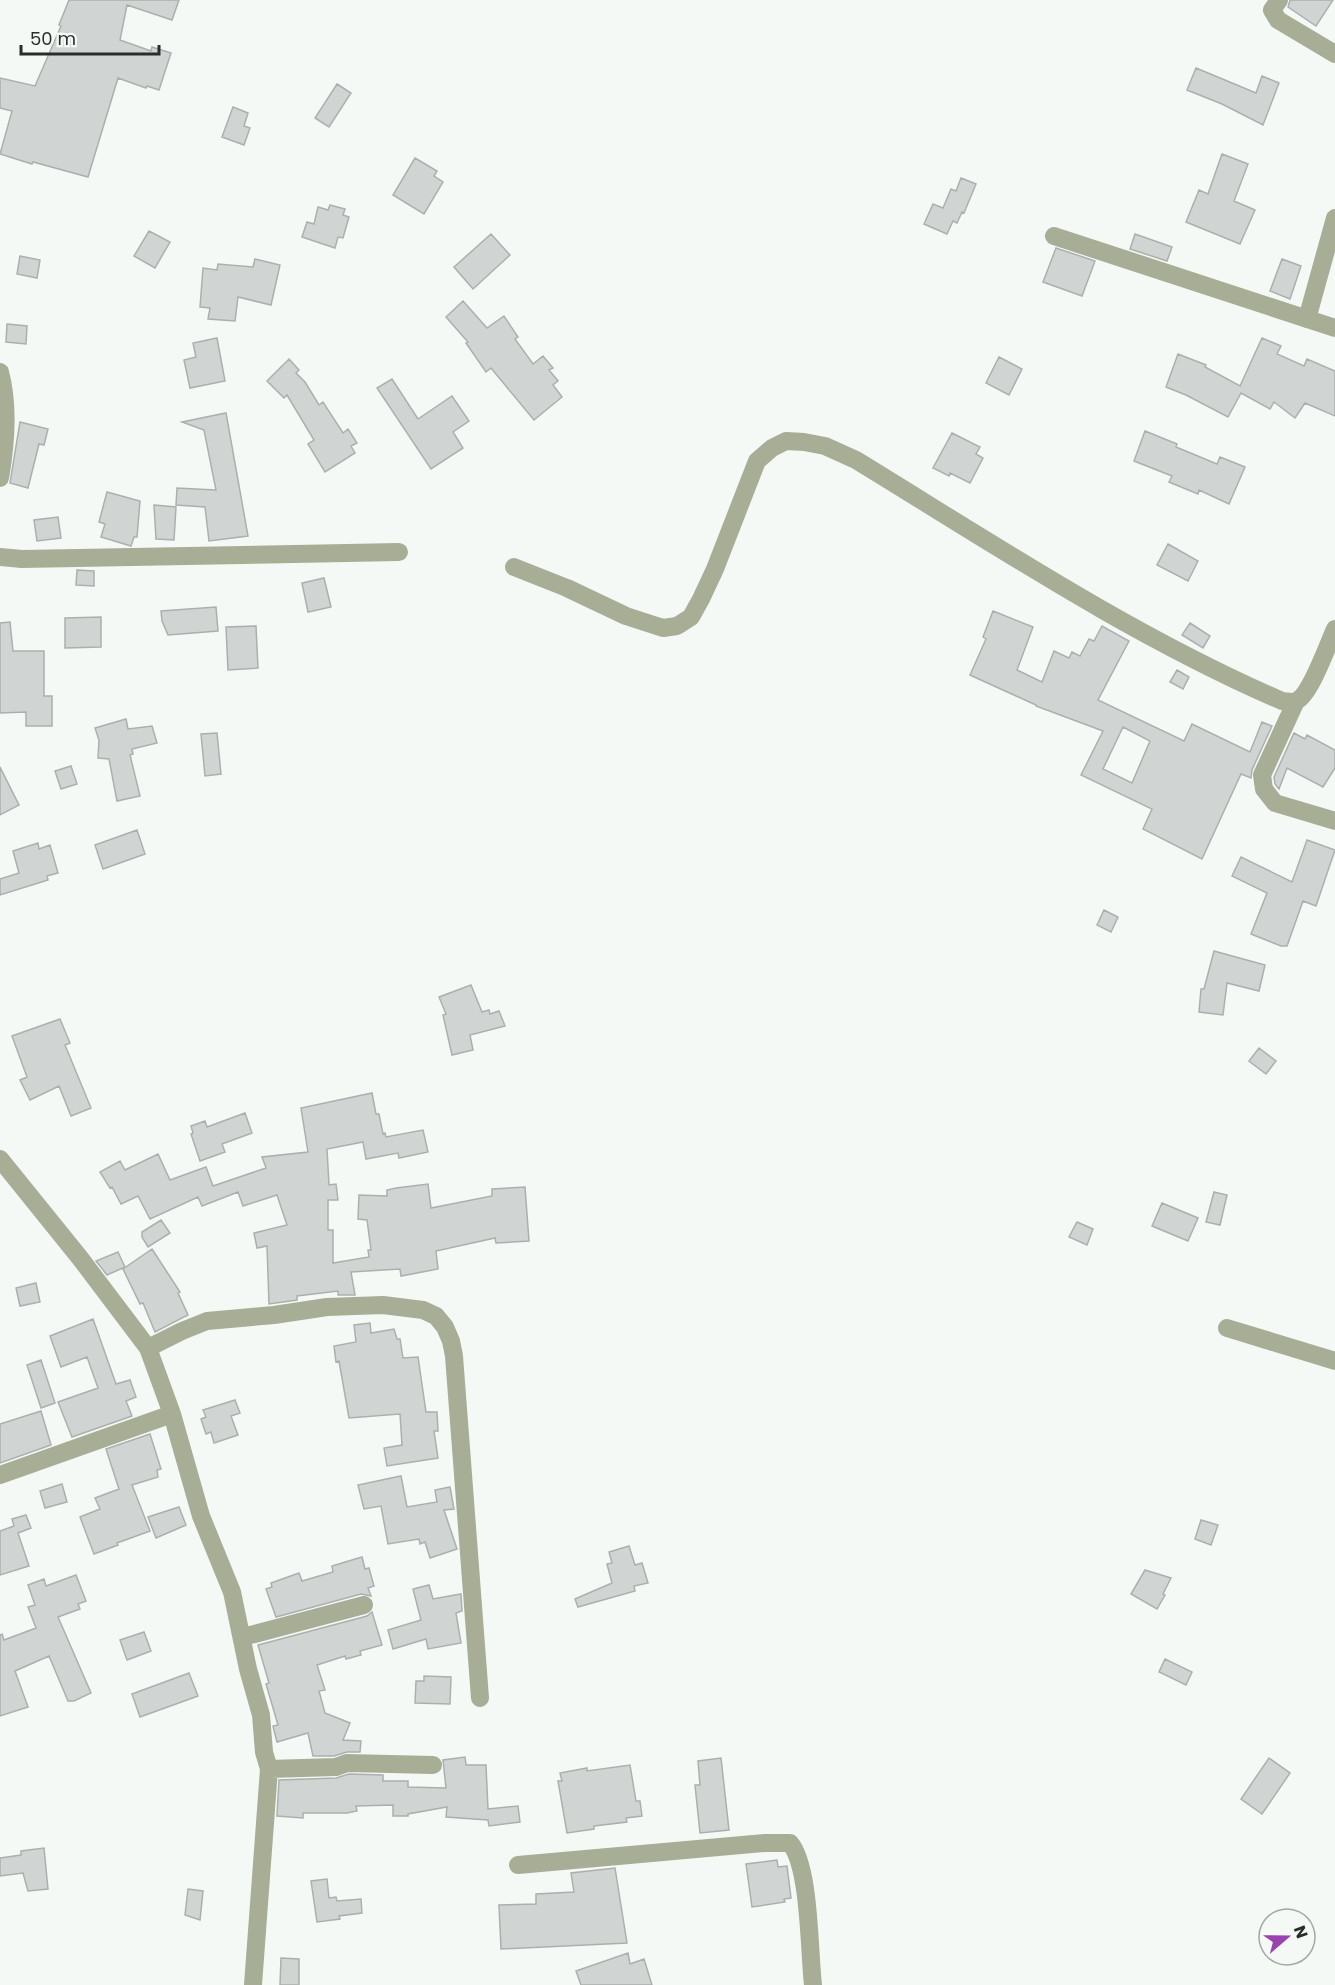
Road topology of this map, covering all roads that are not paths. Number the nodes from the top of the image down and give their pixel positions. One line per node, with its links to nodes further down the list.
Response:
1 (1279, 0): 2 (street)
2 (1335, 54)
3 (1335, 218): 5 (street)
4 (1054, 236): 5 (street)
5 (1307, 319): 6 (street)
6 (1335, 328)
7 (0, 372): 8 (street)
8 (0, 478)
9 (399, 552): 10 (street)
10 (0, 557)
11 (514, 567): 13 (street)
12 (1332, 642): 13 (street)
13 (1296, 701): 14 (street)
14 (1335, 821)
15 (0, 1159): 17 (street)
16 (1227, 1328): 18 (street)
17 (148, 1348): 19 (street); 23 (street)
18 (1335, 1361)
19 (172, 1414): 20 (street); 22 (street)
20 (0, 1474)
21 (364, 1605): 22 (street)
22 (243, 1637): 25 (street)
23 (480, 1698)
24 (433, 1765): 25 (street)
25 (269, 1769): 27 (street)
26 (519, 1865): 28 (street)
27 (253, 1985)
28 (813, 1985)

